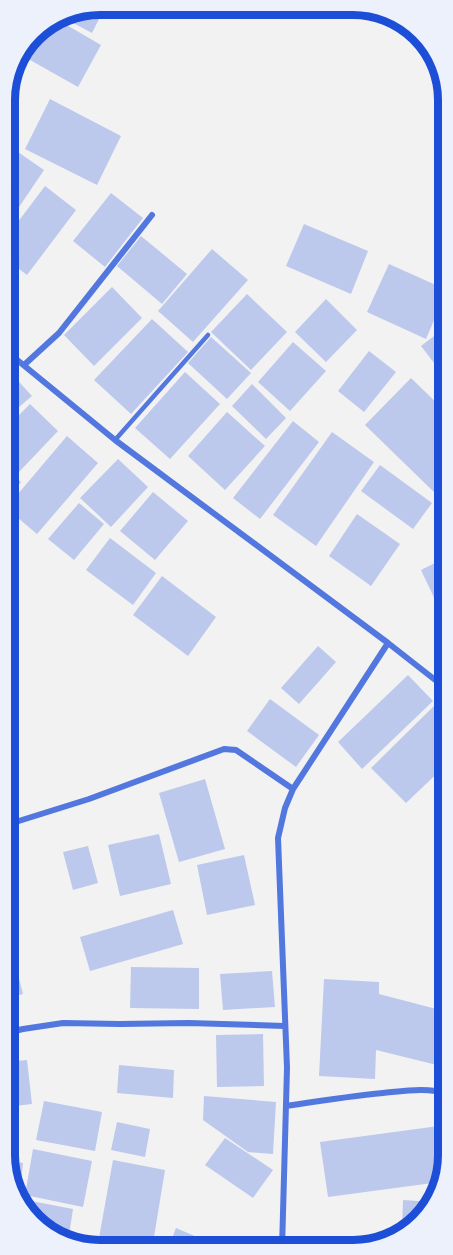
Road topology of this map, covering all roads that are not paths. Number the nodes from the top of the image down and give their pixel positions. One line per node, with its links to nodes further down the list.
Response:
1 (152, 215): 4 (street)
2 (208, 335): 5 (lane)
3 (15, 358): 4 (street)
4 (24, 365): 5 (street)
5 (115, 440): 6 (street)
6 (388, 643): 7 (street); 8 (street)
7 (438, 682)
8 (293, 789): 9 (street); 10 (street)
9 (15, 822)
10 (285, 1026): 11 (street); 13 (street)
11 (15, 1031)
12 (438, 1091): 13 (street)
13 (286, 1106): 14 (street)
14 (282, 1240)

